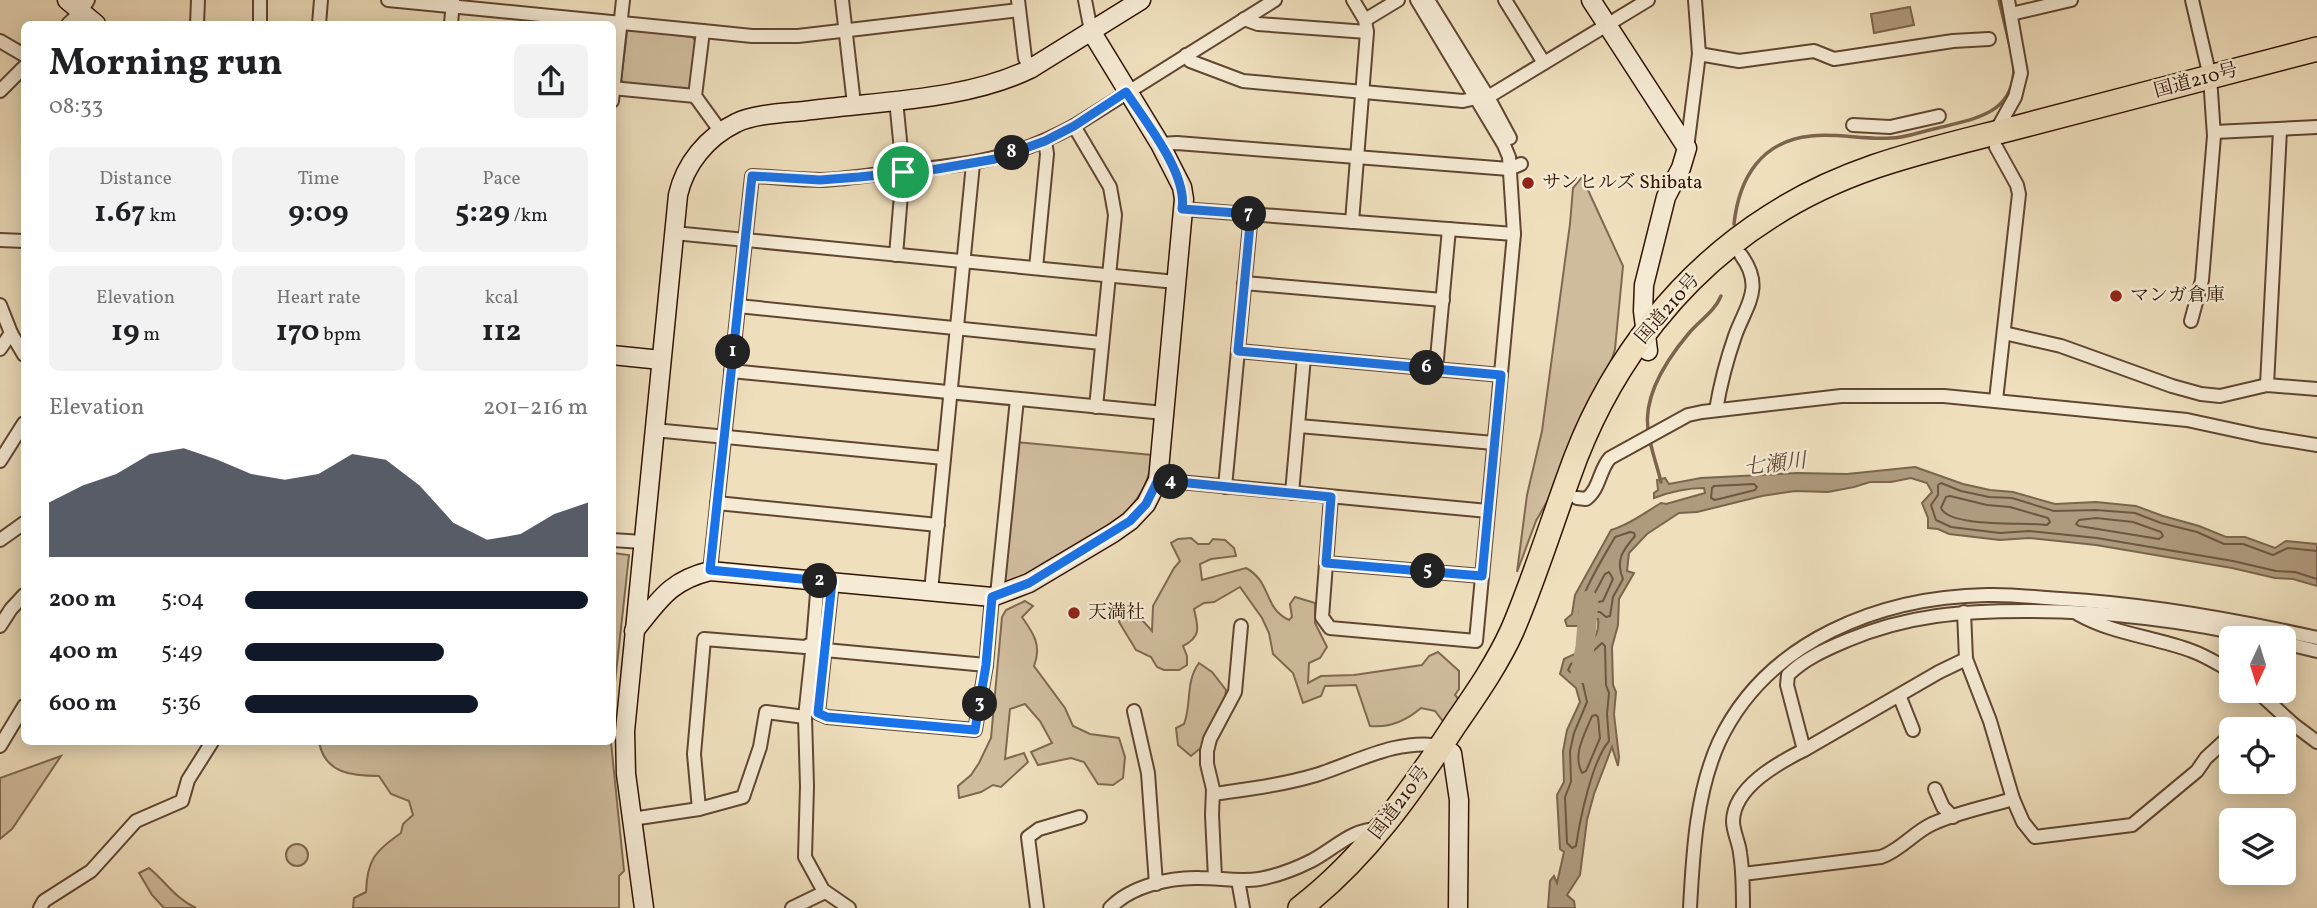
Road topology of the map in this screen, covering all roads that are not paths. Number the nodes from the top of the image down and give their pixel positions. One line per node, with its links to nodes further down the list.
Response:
1 (67, 0): 23 (street)
2 (198, 0): 29 (street)
3 (260, 0): 30 (street)
4 (321, 0): 31 (street)
5 (388, 0): 22 (street)
6 (623, 0): 35 (street)
7 (842, 0): 39 (street)
8 (1085, 0): 40 (street)
9 (1141, 0): 40 (street)
10 (1275, 0): 26 (street)
11 (1353, 0): 37 (street)
12 (1398, 0): 37 (street)
13 (1417, 0): 58 (street)
14 (1428, 0): 58 (street)
15 (1505, 0): 48 (street)
16 (1591, 0): 36 (street)
17 (1648, 0): 36 (street)
18 (1695, 0): 45 (street)
19 (2008, 0): 25 (street)
20 (2071, 0): 25 (street)
21 (2192, 0): 52 (street)
22 (453, 3): 32 (street); 33 (street)
23 (85, 5): 27 (street); 28 (street)
24 (1019, 5): 39 (street); 50 (street)
25 (2011, 14): 70 (street)
26 (1244, 19): 37 (street); 46 (street)
27 (71, 21)
28 (94, 21)
29 (197, 21)
30 (260, 21)
31 (319, 21)
32 (451, 21)
33 (603, 21)
34 (616, 23): 35 (street)
35 (620, 23): 38 (street); 47 (street)
36 (1606, 25): 48 (street); 73 (street)
37 (1366, 26): 56 (street)
38 (703, 31): 39 (street); 57 (street)
39 (846, 31): 60 (street)
40 (1091, 32): 50 (street); 55 (street)
41 (1989, 39): 45 (street)
42 (0, 41): 44 (street)
43 (2317, 49): 52 (highway, 国道210号)
44 (21, 53)
45 (1699, 54): 73 (street)
46 (1186, 55): 55 (street); 56 (street)
47 (616, 62)
48 (1544, 63): 58 (street)
49 (2317, 63): 52 (highway, 国道210号)
50 (1030, 69): 59 (street)
51 (21, 70): 53 (street)
52 (2211, 84): 67 (street); 70 (highway, 国道210号)
53 (0, 91)
54 (616, 92): 57 (street)
55 (1126, 92): 63 (street); 72 (street)
56 (1362, 93): 58 (street); 74 (street)
57 (695, 96): 66 (street)
58 (1482, 97): 69 (street); 76 (street)
59 (897, 100): 60 (street); 77 (street)
60 (854, 104): 66 (street)
61 (1939, 116): 68 (street)
62 (1853, 125): 68 (street)
63 (1074, 126): 71 (street); 91 (street)
64 (2317, 127): 65 (street)
65 (2280, 130): 67 (street); 112 (street)
66 (721, 132): 82 (street)
67 (2214, 132): 97 (street)
68 (1916, 136): 70 (highway, 国道210号); 101 (highway, 国道210号)
69 (1510, 138)
70 (1995, 140): 88 (highway, 国道210号); 100 (street)
71 (1045, 141): 75 (street); 90 (street)
72 (1160, 144): 74 (street); 78 (street)
73 (1687, 148): 101 (street)
74 (1357, 158): 76 (street); 80 (street)
75 (973, 164): 77 (street); 89 (street)
76 (1515, 166): 83 (street)
77 (903, 172): 85 (street); 87 (street)
78 (1182, 209): 79 (street); 92 (street)
79 (1251, 214): 80 (street); 93 (street)
80 (1352, 222): 81 (street)
81 (1449, 229): 83 (street); 94 (street)
82 (674, 233): 85 (street); 108 (street)
83 (1514, 234): 111 (street)
84 (0, 240): 86 (street)
85 (745, 240): 87 (street); 96 (street)
86 (21, 241)
87 (896, 255): 89 (street)
88 (1741, 255): 101 (highway, 国道210号); 118 (street)
89 (964, 261): 90 (street); 98 (street)
90 (1036, 268): 91 (street)
91 (1109, 276): 92 (street); 102 (street)
92 (1176, 282): 119 (street)
93 (1244, 283): 94 (street); 105 (street)
94 (1443, 300): 109 (street)
95 (0, 305): 99 (street)
96 (738, 306): 98 (street); 110 (street)
97 (2191, 321)
98 (957, 328): 102 (street); 114 (street)
99 (10, 333): 103 (street); 104 (street)
100 (2004, 333): 112 (street); 116 (street)
101 (1646, 342): 132 (highway, 国道210号); 173 (highway, 国道210号)
102 (1101, 343): 117 (street)
103 (1, 345)
104 (21, 350)
105 (1238, 351): 107 (street); 129 (street)
106 (616, 355): 108 (street)
107 (1304, 357): 109 (street); 120 (street)
108 (661, 360): 122 (street)
109 (1436, 369): 111 (street)
110 (731, 371): 114 (street); 123 (street)
111 (1501, 375): 124 (street)
112 (2267, 385): 113 (street)
113 (2317, 389)
114 (951, 393): 115 (street); 126 (street)
115 (1017, 399): 117 (street); 145 (street)
116 (1996, 400): 118 (street); 125 (street)
117 (1096, 407): 119 (street)
118 (1716, 410): 132 (street)
119 (1164, 413): 128 (street)
120 (1298, 426): 124 (street); 130 (street)
121 (21, 428): 127 (street)
122 (654, 430): 123 (street); 139 (street)
123 (724, 437): 126 (street); 133 (street)
124 (1494, 443): 134 (street)
125 (2317, 445)
126 (944, 458): 136 (street)
127 (0, 461)
128 (1158, 480): 129 (street); 145 (street)
129 (1225, 487): 130 (street)
130 (1292, 493): 131 (street)
131 (1331, 497): 134 (street); 140 (street)
132 (1577, 498): 173 (highway, 国道210号)
133 (717, 503): 136 (street); 141 (street)
134 (1488, 511): 142 (street)
135 (21, 525): 137 (street)
136 (938, 525): 144 (street)
137 (0, 540)
138 (616, 540): 139 (street)
139 (643, 542): 152 (street)
140 (1326, 563): 142 (street); 142 (street)
141 (710, 570): 143 (street); 152 (street)
142 (1482, 576)
143 (825, 581): 144 (street); 154 (street); 156 (street)
144 (931, 591): 145 (street)
145 (994, 596): 159 (street)
146 (21, 597): 150 (street)
147 (2072, 611): 148 (street); 151 (street); 160 (street)
148 (1964, 612): 158 (street); 174 (street)
149 (1241, 625): 176 (street)
150 (0, 626)
151 (2219, 630)
152 (634, 631): 181 (street)
153 (2317, 638): 200 (street)
154 (813, 643): 165 (street); 178 (street)
155 (2296, 646): 157 (street)
156 (825, 650): 159 (street); 159 (street)
157 (2317, 651)
158 (1966, 659): 174 (street); 177 (street)
159 (986, 665)
160 (2219, 665)
161 (1901, 700): 168 (street)
162 (2271, 704): 166 (street)
163 (21, 711): 171 (street)
164 (1134, 711): 188 (street)
165 (805, 717): 178 (street); 189 (street)
166 (2285, 717)
167 (2296, 726): 169 (street)
168 (1913, 730)
169 (2317, 742)
170 (210, 745): 190 (street)
171 (0, 746)
172 (2219, 746): 177 (street)
173 (1447, 749): 176 (street); 182 (highway, 国道210号); 198 (highway, 国道210号); 199 (street)
174 (1804, 750): 185 (street)
175 (1935, 789): 180 (street)
176 (1213, 794): 186 (street)
177 (2013, 799): 180 (street)
178 (699, 809): 181 (street)
179 (1080, 817): 194 (street)
180 (1953, 817): 185 (street)
181 (632, 819): 191 (street)
182 (1382, 829): 183 (street); 184 (highway, 国道210号)
183 (1327, 851): 184 (street); 187 (street)
184 (1346, 868): 197 (highway, 国道210号)
185 (1743, 874): 201 (street)
186 (1215, 878): 187 (street); 188 (street)
187 (1238, 880): 196 (street)
188 (1156, 884): 195 (street)
189 (825, 892): 192 (street); 193 (street)
190 (40, 908)
191 (644, 908)
192 (792, 908)
193 (849, 908)
194 (1037, 908)
195 (1110, 908)
196 (1243, 908)
197 (1300, 908)
198 (1320, 908)
199 (1458, 908)
200 (1690, 908)
201 (1743, 908)

